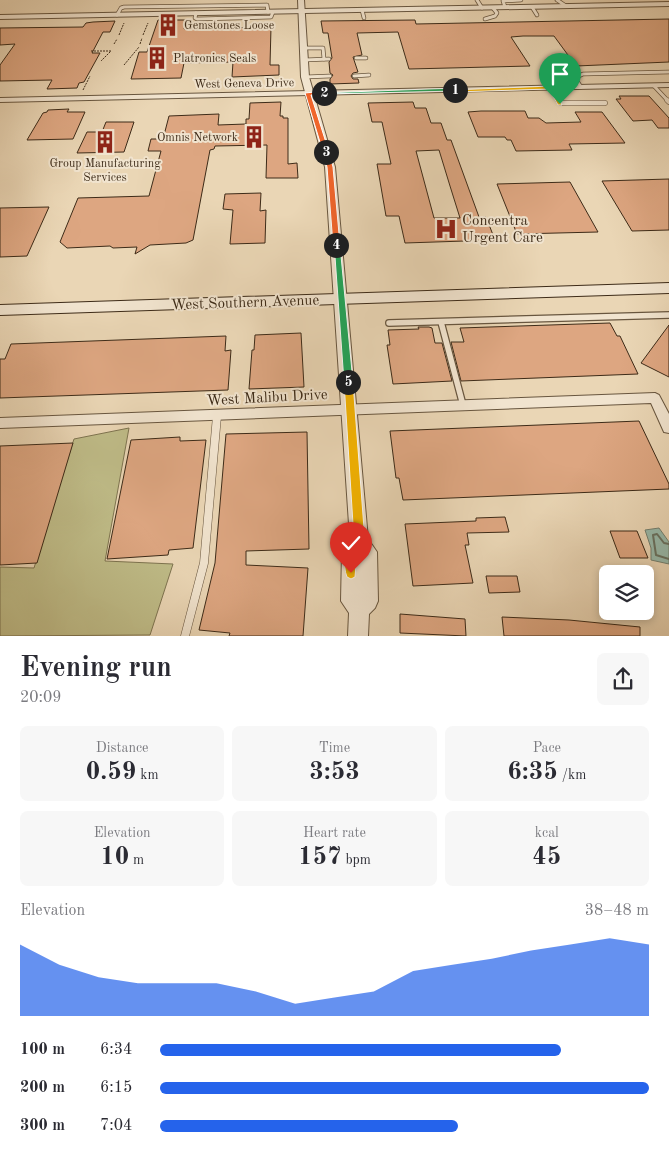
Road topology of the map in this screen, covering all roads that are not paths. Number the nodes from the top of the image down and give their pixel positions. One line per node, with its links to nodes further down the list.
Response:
1 (301, 0): 14 (street)
2 (477, 0): 11 (lane)
3 (521, 0): 9 (lane)
4 (557, 0): 8 (lane)
5 (632, 0): 7 (lane)
6 (669, 4): 7 (street)
7 (638, 5): 8 (street)
8 (566, 6): 10 (street)
9 (506, 7): 10 (street); 12 (street)
10 (532, 7): 17 (lane)
11 (482, 8): 12 (street); 13 (street)
12 (493, 8): 20 (lane)
13 (362, 10): 14 (street); 19 (lane)
14 (301, 11): 15 (street); 21 (street)
15 (270, 12): 16 (street); 16 (lane)
16 (116, 15): 18 (street)
17 (538, 15)
18 (0, 17)
19 (364, 18)
20 (484, 19)
21 (303, 48): 24 (street); 24 (lane)
22 (356, 58): 23 (lane)
23 (366, 58)
24 (304, 60): 29 (street)
25 (669, 72): 32 (lane)
26 (370, 75): 28 (lane)
27 (330, 76): 29 (lane)
28 (354, 76)
29 (305, 77): 34 (street)
30 (669, 85): 31 (street, West Geneva Drive)
31 (654, 86): 32 (street, West Geneva Drive); 37 (lane)
32 (580, 87): 33 (street, West Geneva Drive)
33 (551, 88): 34 (street, West Geneva Drive); 36 (lane)
34 (308, 93): 35 (street, West Geneva Drive); 39 (street)
35 (0, 100)
36 (605, 102)
37 (669, 102)
38 (669, 288): 39 (main road, West Southern Avenue)
39 (341, 299): 40 (main road, West Southern Avenue); 45 (street)
40 (0, 310)
41 (669, 315): 42 (lane)
42 (441, 322): 43 (lane); 44 (lane)
43 (389, 324)
44 (463, 405): 45 (street, West Malibu Drive); 48 (street, West Malibu Drive)
45 (350, 409): 46 (street, West Malibu Drive); 50 (street)
46 (217, 416): 47 (street, West Malibu Drive); 49 (lane)
47 (0, 423)
48 (669, 428)
49 (185, 636)
50 (358, 636)

